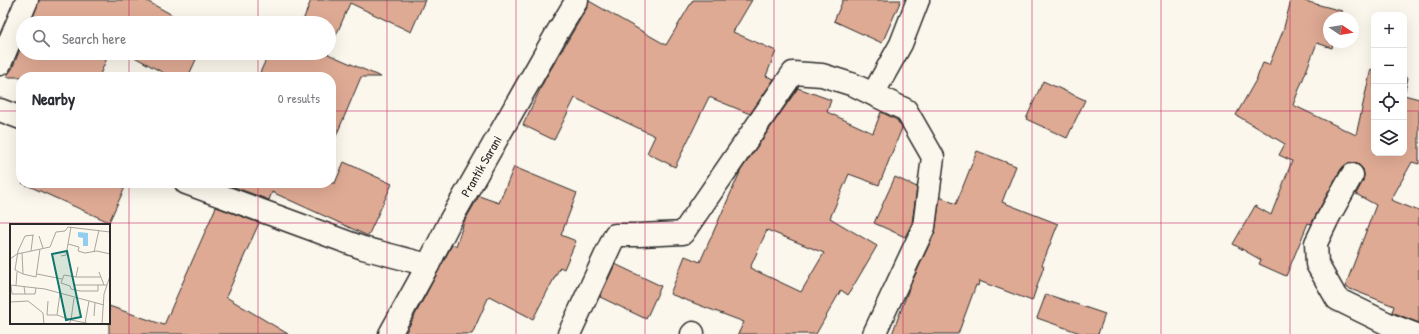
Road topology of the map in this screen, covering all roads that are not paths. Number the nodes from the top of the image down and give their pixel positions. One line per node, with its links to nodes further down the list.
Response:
1 (27, 0): 4 (street)
2 (577, 0): 12 (street, Prantik Sarani)
3 (918, 0): 7 (street)
4 (20, 16)
5 (16, 26): 6 (street)
6 (0, 64)
7 (873, 94): 14 (street); 15 (street)
8 (0, 110): 9 (street)
9 (16, 116)
10 (1352, 175): 16 (street)
11 (200, 188): 12 (street)
12 (428, 265): 13 (street, Prantik Sarani)
13 (390, 334)
14 (569, 334)
15 (874, 334)
16 (1414, 334)

